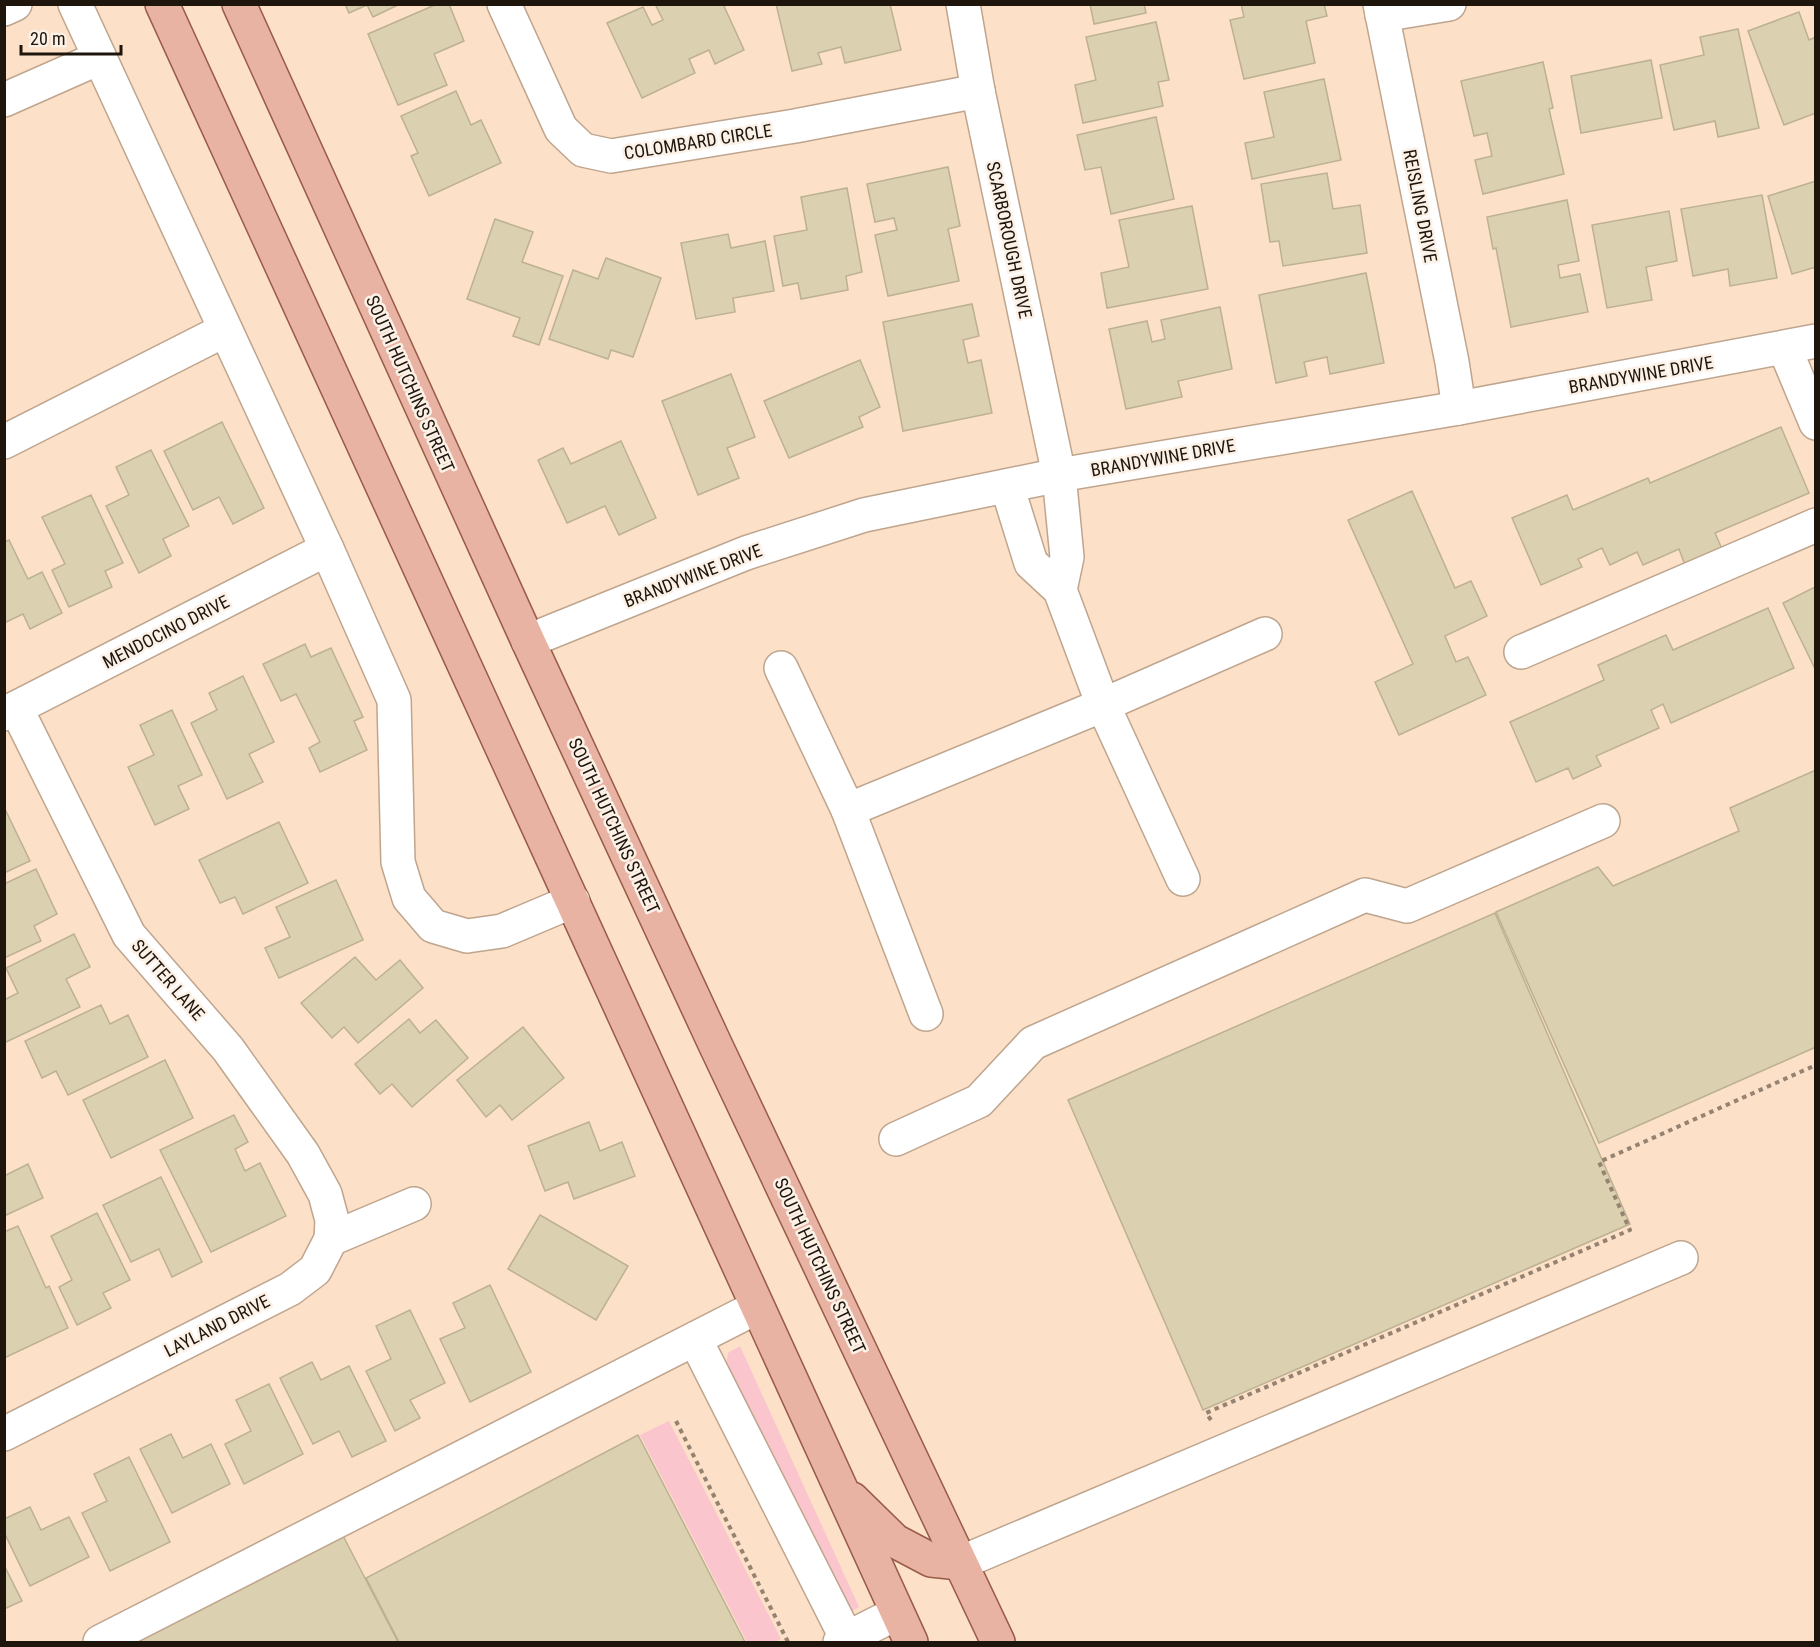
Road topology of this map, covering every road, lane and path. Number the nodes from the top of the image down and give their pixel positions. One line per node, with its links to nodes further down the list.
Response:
1 (15, 4): 8 (street)
2 (75, 4): 10 (street)
3 (162, 4): 32 (main road)
4 (239, 4): 24 (main road, SOUTH HUTCHINS STREET)
5 (504, 4): 11 (street, COLOMBARD CIRCLE)
6 (963, 4): 11 (street, SCARBOROUGH DRIVE)
7 (1449, 4): 9 (street)
8 (4, 9)
9 (1381, 10): 15 (street, REISLING DRIVE)
10 (99, 58): 12 (street); 13 (street)
11 (978, 91): 18 (street, SCARBOROUGH DRIVE)
12 (4, 100)
13 (225, 330): 17 (street); 21 (street)
14 (1800, 345): 15 (street, BRANDYWINE DRIVE); 16 (street)
15 (1459, 408): 18 (street, BRANDYWINE DRIVE)
16 (1815, 423)
17 (4, 442)
18 (1059, 475): 19 (street, BRANDYWINE DRIVE); 22 (street, SCARBOROUGH DRIVE)
19 (1007, 486): 22 (street); 24 (street, BRANDYWINE DRIVE)
20 (1815, 525): 25 (street)
21 (327, 549): 28 (street, MENDOCINO DRIVE); 32 (street)
22 (1060, 590): 27 (street)
23 (1265, 634): 27 (street)
24 (528, 642): 45 (main road, SOUTH HUTCHINS STREET)
25 (1521, 652)
26 (781, 669): 29 (street)
27 (1102, 705): 29 (street); 31 (street)
28 (10, 711): 37 (street, SUTTER LANE)
29 (848, 810): 33 (street)
30 (1603, 821): 35 (street)
31 (1183, 879)
32 (573, 901): 39 (main road)
33 (926, 1014)
34 (1815, 1065): 42 (path)
35 (896, 1139)
36 (414, 1204): 37 (street)
37 (331, 1239): 43 (street, LAYLAND DRIVE)
38 (1681, 1258): 45 (street)
39 (757, 1307): 40 (street); 44 (main road)
40 (695, 1339): 47 (street); 48 (street)
41 (676, 1421): 49 (path)
42 (1212, 1422)
43 (4, 1434)
44 (838, 1485): 45 (main road); 46 (main road)
45 (960, 1563): 51 (main road, SOUTH HUTCHINS STREET)
46 (897, 1613): 47 (street); 50 (main road)
47 (844, 1641)
48 (99, 1642)
49 (788, 1642)
50 (911, 1642)
51 (998, 1642)

